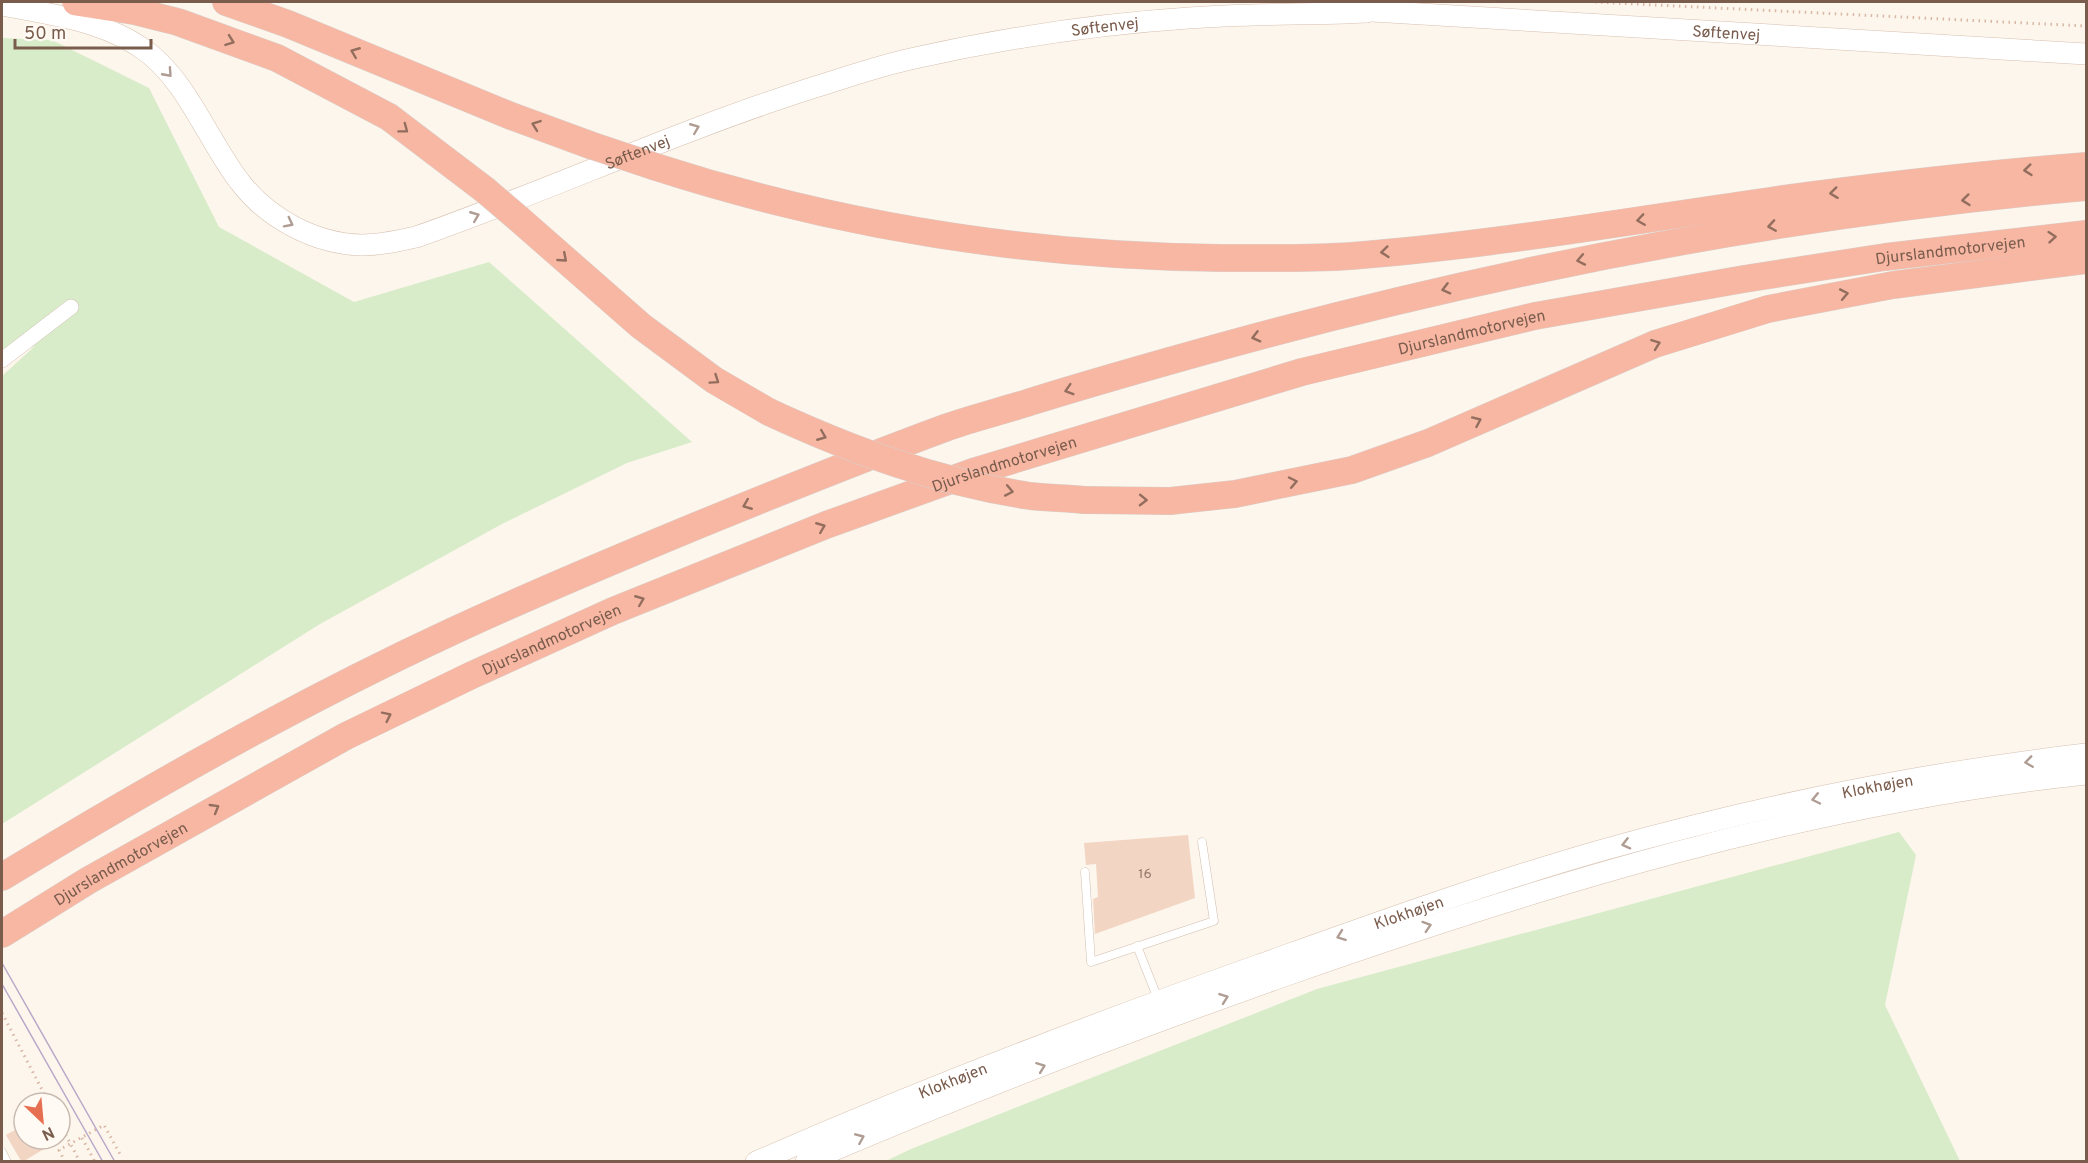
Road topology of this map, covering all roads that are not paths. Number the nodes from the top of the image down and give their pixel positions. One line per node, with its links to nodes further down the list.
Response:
1 (76, 2): 11 (highway, one-way to 11, bridge)
2 (226, 2): 8 (highway, one-way to 2, bridge)
3 (1259, 2): 6 (street, Søftenvej)
4 (1339, 2): 6 (street)
5 (2, 5): 6 (street, Søftenvej, one-way to 6)
6 (1367, 12): 7 (street, Søftenvej)
7 (2086, 54)
8 (2086, 166)
9 (2086, 187): 18 (highway, one-way to 18)
10 (2086, 234): 19 (highway, Djurslandmotorvejen, one-way to 10)
11 (2086, 260)
12 (71, 307): 13 (street)
13 (2, 360)
14 (2086, 754): 21 (street, Klokhøjen, one-way to 21)
15 (2086, 774): 25 (street, Klokhøjen, one-way to 15)
16 (1202, 842): 20 (lane)
17 (1085, 872): 20 (lane)
18 (2, 877)
19 (2, 934)
20 (1137, 946): 21 (lane)
21 (1158, 1001): 24 (street, Klokhøjen)
22 (2, 1152): 23 (lane)
23 (7, 1161)
24 (756, 1161)
25 (806, 1161)

